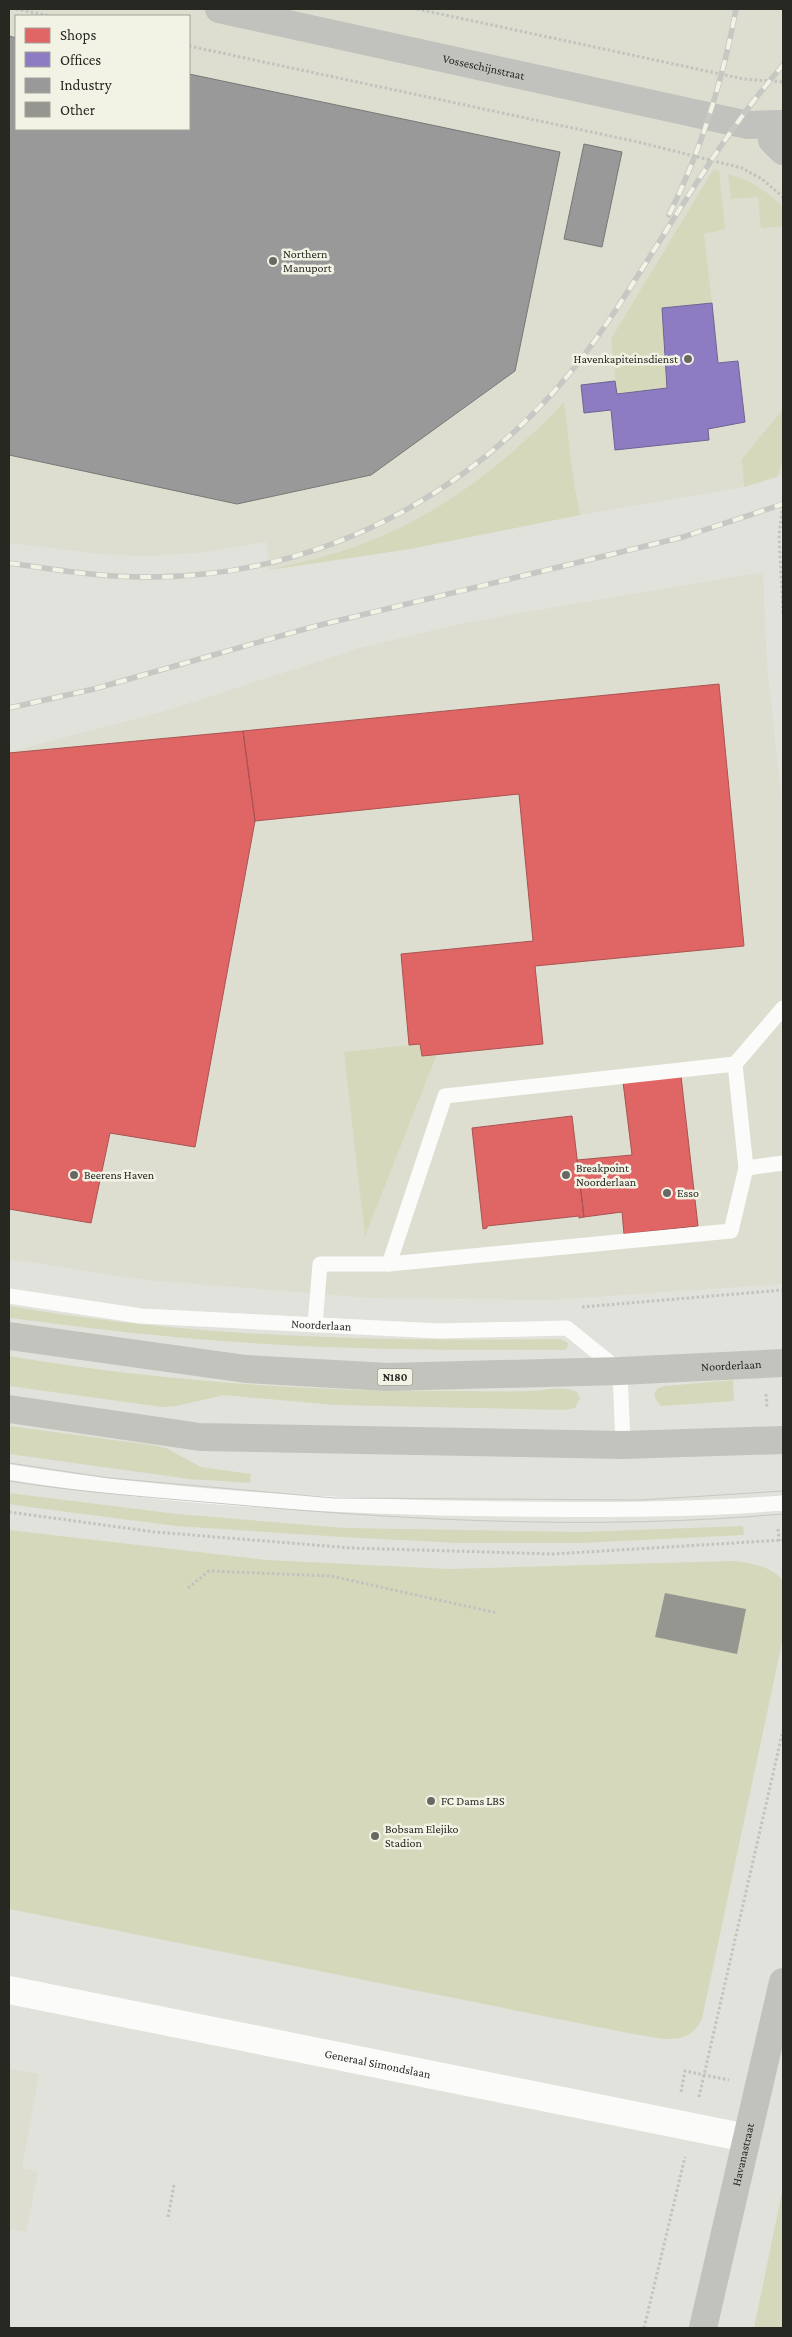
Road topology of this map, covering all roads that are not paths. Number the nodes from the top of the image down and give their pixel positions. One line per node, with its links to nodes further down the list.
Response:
1 (219, 9): 2 (street, Vosseschijnstraat)
2 (780, 139)
3 (783, 1008): 4 (lane)
4 (735, 1064): 6 (lane); 7 (lane)
5 (783, 1163): 6 (lane)
6 (746, 1168): 7 (lane)
7 (389, 1264): 9 (lane)
8 (9, 1296): 9 (lane, Noorderlaan)
9 (315, 1325): 12 (lane, Noorderlaan)
10 (9, 1336): 12 (main road, Noorderlaan / N180)
11 (783, 1363): 12 (main road, Noorderlaan / N180)
12 (620, 1371): 15 (lane)
13 (9, 1409): 15 (main road)
14 (783, 1440): 15 (main road)
15 (623, 1446)
16 (9, 1472): 17 (lane)
17 (783, 1503)
18 (783, 1982): 20 (street, Havanastraat)
19 (9, 1990): 20 (street, Generaal Simondslaan)
20 (747, 2138): 21 (street, Havanastraat)
21 (703, 2328)

